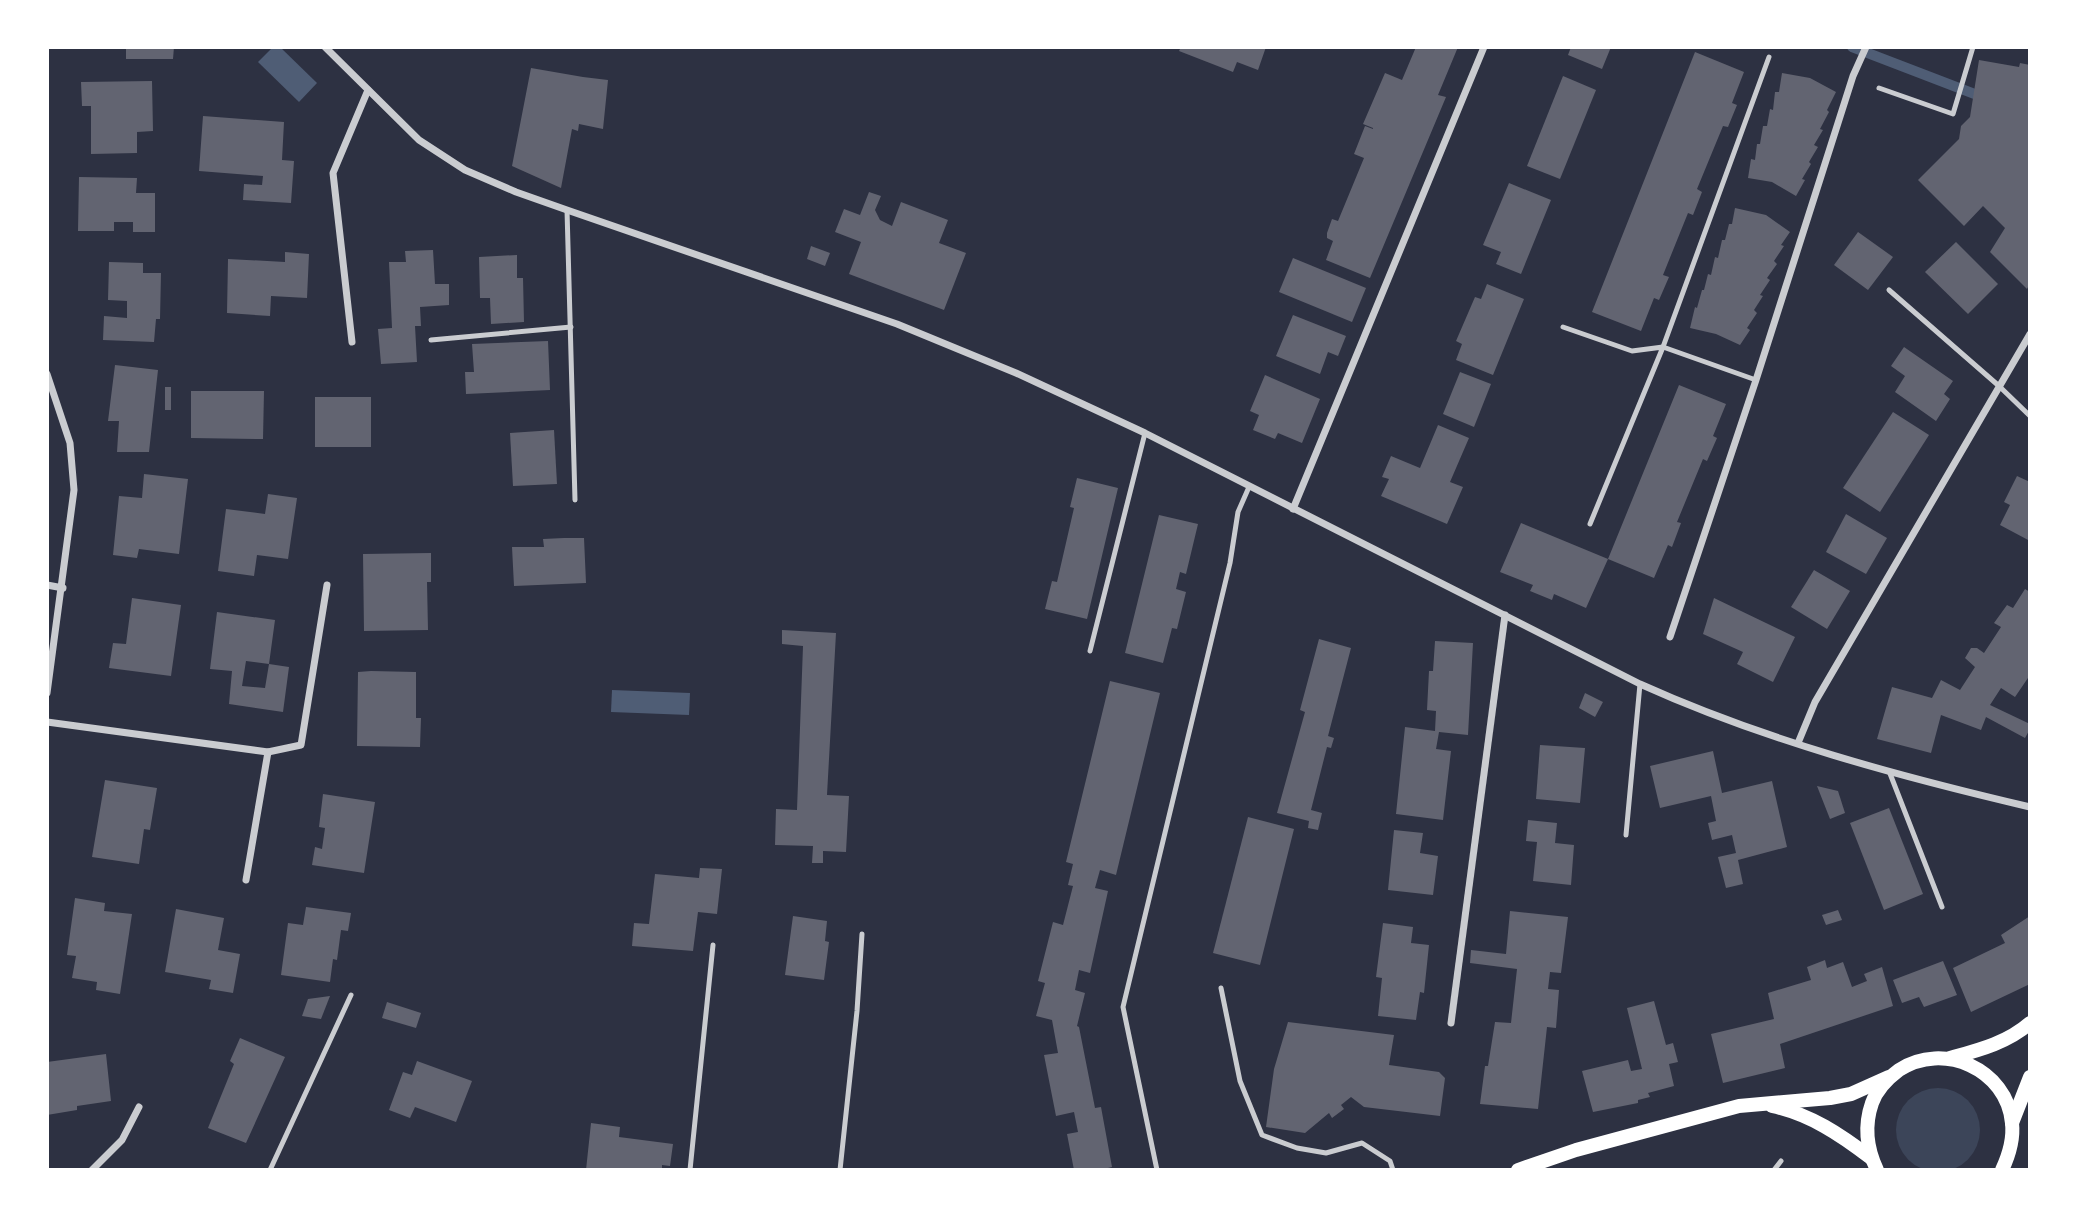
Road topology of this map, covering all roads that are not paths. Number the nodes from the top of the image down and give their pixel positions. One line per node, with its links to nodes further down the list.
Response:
1 (325, 47): 7 (street)
2 (1484, 47): 23 (street)
3 (1866, 47): 17 (street)
4 (1973, 47): 6 (lane)
5 (1769, 57): 15 (lane)
6 (1880, 88)
7 (368, 90): 8 (street); 14 (street)
8 (567, 210): 10 (lane); 20 (street)
9 (1889, 290): 18 (lane)
10 (571, 327): 13 (lane); 22 (lane)
11 (1563, 327): 15 (lane)
12 (2030, 334): 18 (street)
13 (431, 340)
14 (352, 342)
15 (1662, 347): 17 (lane); 24 (lane)
16 (47, 374): 27 (street)
17 (1756, 380): 29 (street)
18 (1999, 386): 19 (lane); 34 (street)
19 (2030, 416)
20 (1145, 433): 21 (street); 30 (lane)
21 (1250, 487): 23 (street); 59 (lane)
22 (575, 500)
23 (1293, 509): 28 (street)
24 (1590, 524)
25 (47, 585): 27 (street)
26 (327, 585): 35 (street)
27 (63, 588): 32 (street)
28 (1506, 615): 31 (street); 45 (street)
29 (1670, 636)
30 (1090, 651)
31 (1640, 684): 34 (street); 38 (lane)
32 (47, 694)
33 (47, 722): 35 (street)
34 (1798, 743): 36 (street)
35 (268, 752): 39 (street)
36 (1889, 771): 37 (street); 40 (lane)
37 (2030, 807)
38 (1626, 835)
39 (246, 880)
40 (1942, 907)
41 (862, 934): 58 (lane)
42 (713, 945): 57 (lane)
43 (1221, 988): 60 (lane)
44 (351, 995): 56 (lane)
45 (1451, 1023)
46 (2030, 1023): 47 (main road)
47 (1950, 1058): 48 (main road); 52 (main road)
48 (1889, 1077): 50 (main road); 54 (main road)
49 (2030, 1077): 52 (main road)
50 (1760, 1103): 54 (main road); 61 (main road)
51 (139, 1107): 55 (street)
52 (2012, 1123): 63 (main road)
53 (1781, 1161): 62 (lane)
54 (1874, 1164)
55 (92, 1170)
56 (270, 1170)
57 (690, 1170)
58 (840, 1170)
59 (1157, 1170)
60 (1393, 1170)
61 (1518, 1170)
62 (1774, 1170)
63 (2002, 1170)

